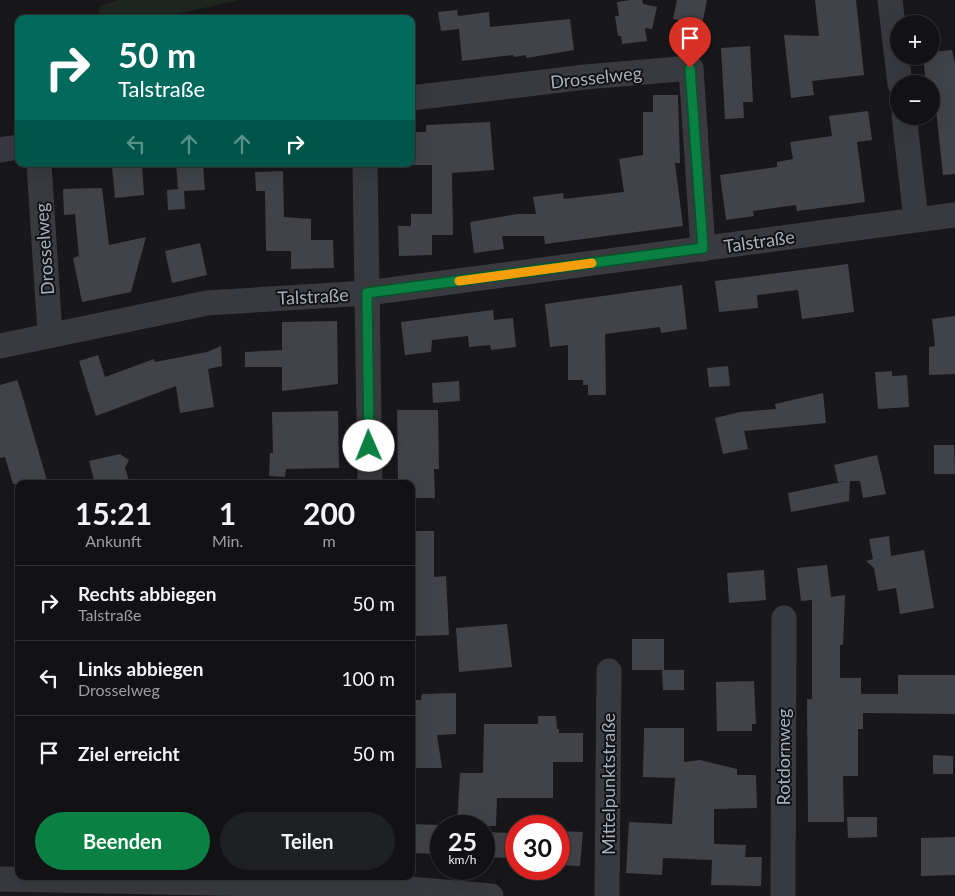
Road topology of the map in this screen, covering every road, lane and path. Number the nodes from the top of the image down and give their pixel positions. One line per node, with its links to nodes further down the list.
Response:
1 (890, 0): 2 (street)
2 (899, 75)
3 (415, 98): 11 (street, Drosselweg)
4 (905, 125): 10 (street)
5 (15, 148): 6 (street)
6 (0, 150)
7 (39, 167): 13 (street, Drosselweg)
8 (365, 167): 12 (street)
9 (955, 215): 10 (street, Talstraße)
10 (916, 218): 11 (street, Talstraße)
11 (703, 248): 12 (street, Talstraße)
12 (367, 293): 13 (street, Talstraße); 15 (street)
13 (50, 334): 14 (street, Talstraße)
14 (0, 346)
15 (370, 480)
16 (784, 618): 24 (street, Rotdornweg)
17 (609, 671): 23 (street, Mittelpunktstraße)
18 (0, 879): 19 (street)
19 (15, 879)
20 (55, 880): 21 (street)
21 (385, 886): 22 (street)
22 (491, 896)
23 (607, 896)
24 (783, 896)

